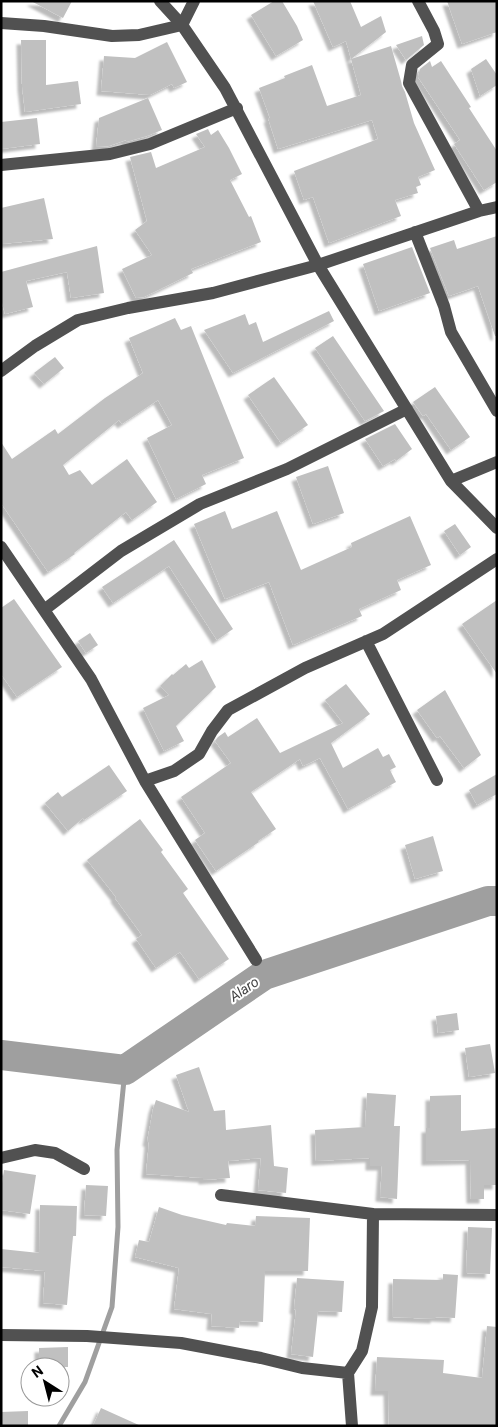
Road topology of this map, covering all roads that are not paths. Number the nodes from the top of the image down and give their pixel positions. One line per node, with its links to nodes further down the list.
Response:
1 (160, 1): 5 (street)
2 (194, 1): 5 (street)
3 (418, 1): 9 (street)
4 (1, 23): 5 (street)
5 (182, 25): 6 (street)
6 (237, 108): 7 (street); 11 (street)
7 (1, 165)
8 (497, 207): 9 (street)
9 (479, 210): 10 (street)
10 (415, 232): 11 (street); 14 (street)
11 (318, 265): 12 (street); 13 (street)
12 (1, 371)
13 (407, 410): 16 (street); 20 (street)
14 (497, 411)
15 (497, 462): 16 (street)
16 (451, 481): 17 (street)
17 (497, 528)
18 (1, 547): 20 (street)
19 (497, 560): 21 (street)
20 (44, 610): 22 (street)
21 (366, 641): 22 (street); 23 (street)
22 (145, 780): 24 (street)
23 (437, 780)
24 (256, 960)
25 (1, 1158): 26 (street)
26 (84, 1169)
27 (221, 1195): 28 (street)
28 (373, 1214): 29 (street); 31 (street)
29 (497, 1215)
30 (1, 1335): 31 (street)
31 (348, 1373): 32 (street)
32 (352, 1426)

